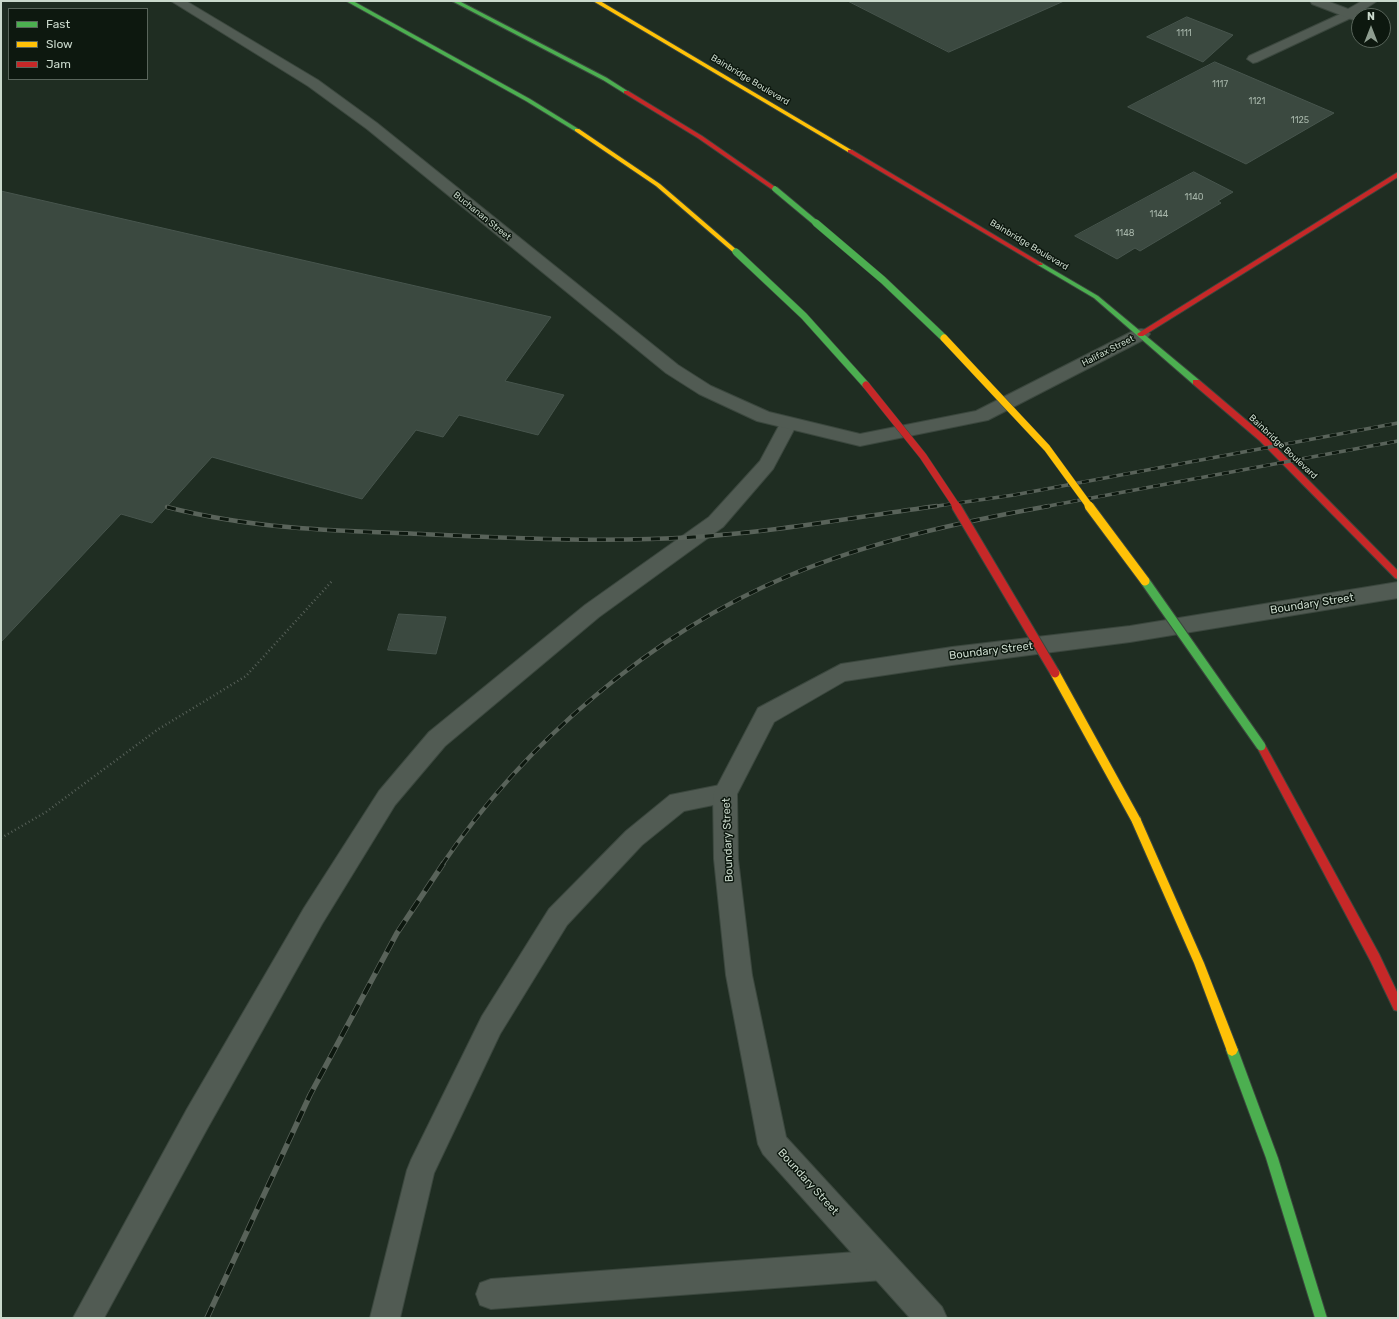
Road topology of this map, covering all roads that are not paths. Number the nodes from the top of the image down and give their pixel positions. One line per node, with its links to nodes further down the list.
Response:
1 (177, 1): 13 (street, Buchanan Street)
2 (349, 1): 23 (main road, bridge)
3 (456, 1): 17 (main road, bridge)
4 (596, 1): 12 (main road, Bainbridge Boulevard)
5 (1316, 1): 8 (street)
6 (1371, 1): 7 (street)
7 (1363, 8)
8 (1351, 15)
9 (1351, 17): 10 (lane)
10 (1253, 59)
11 (1398, 174): 12 (main road, Halifax Street)
12 (1141, 334): 13 (street, Halifax Street); 14 (main road, Bainbridge Boulevard)
13 (788, 424): 20 (lane)
14 (1398, 576)
15 (1398, 590): 16 (street, Boundary Street)
16 (725, 794): 18 (street, Boundary Street); 21 (lane)
17 (1398, 1006)
18 (883, 1265): 19 (lane); 22 (street, Boundary Street)
19 (491, 1294)
20 (88, 1318)
21 (385, 1318)
22 (931, 1318)
23 (1321, 1318)

